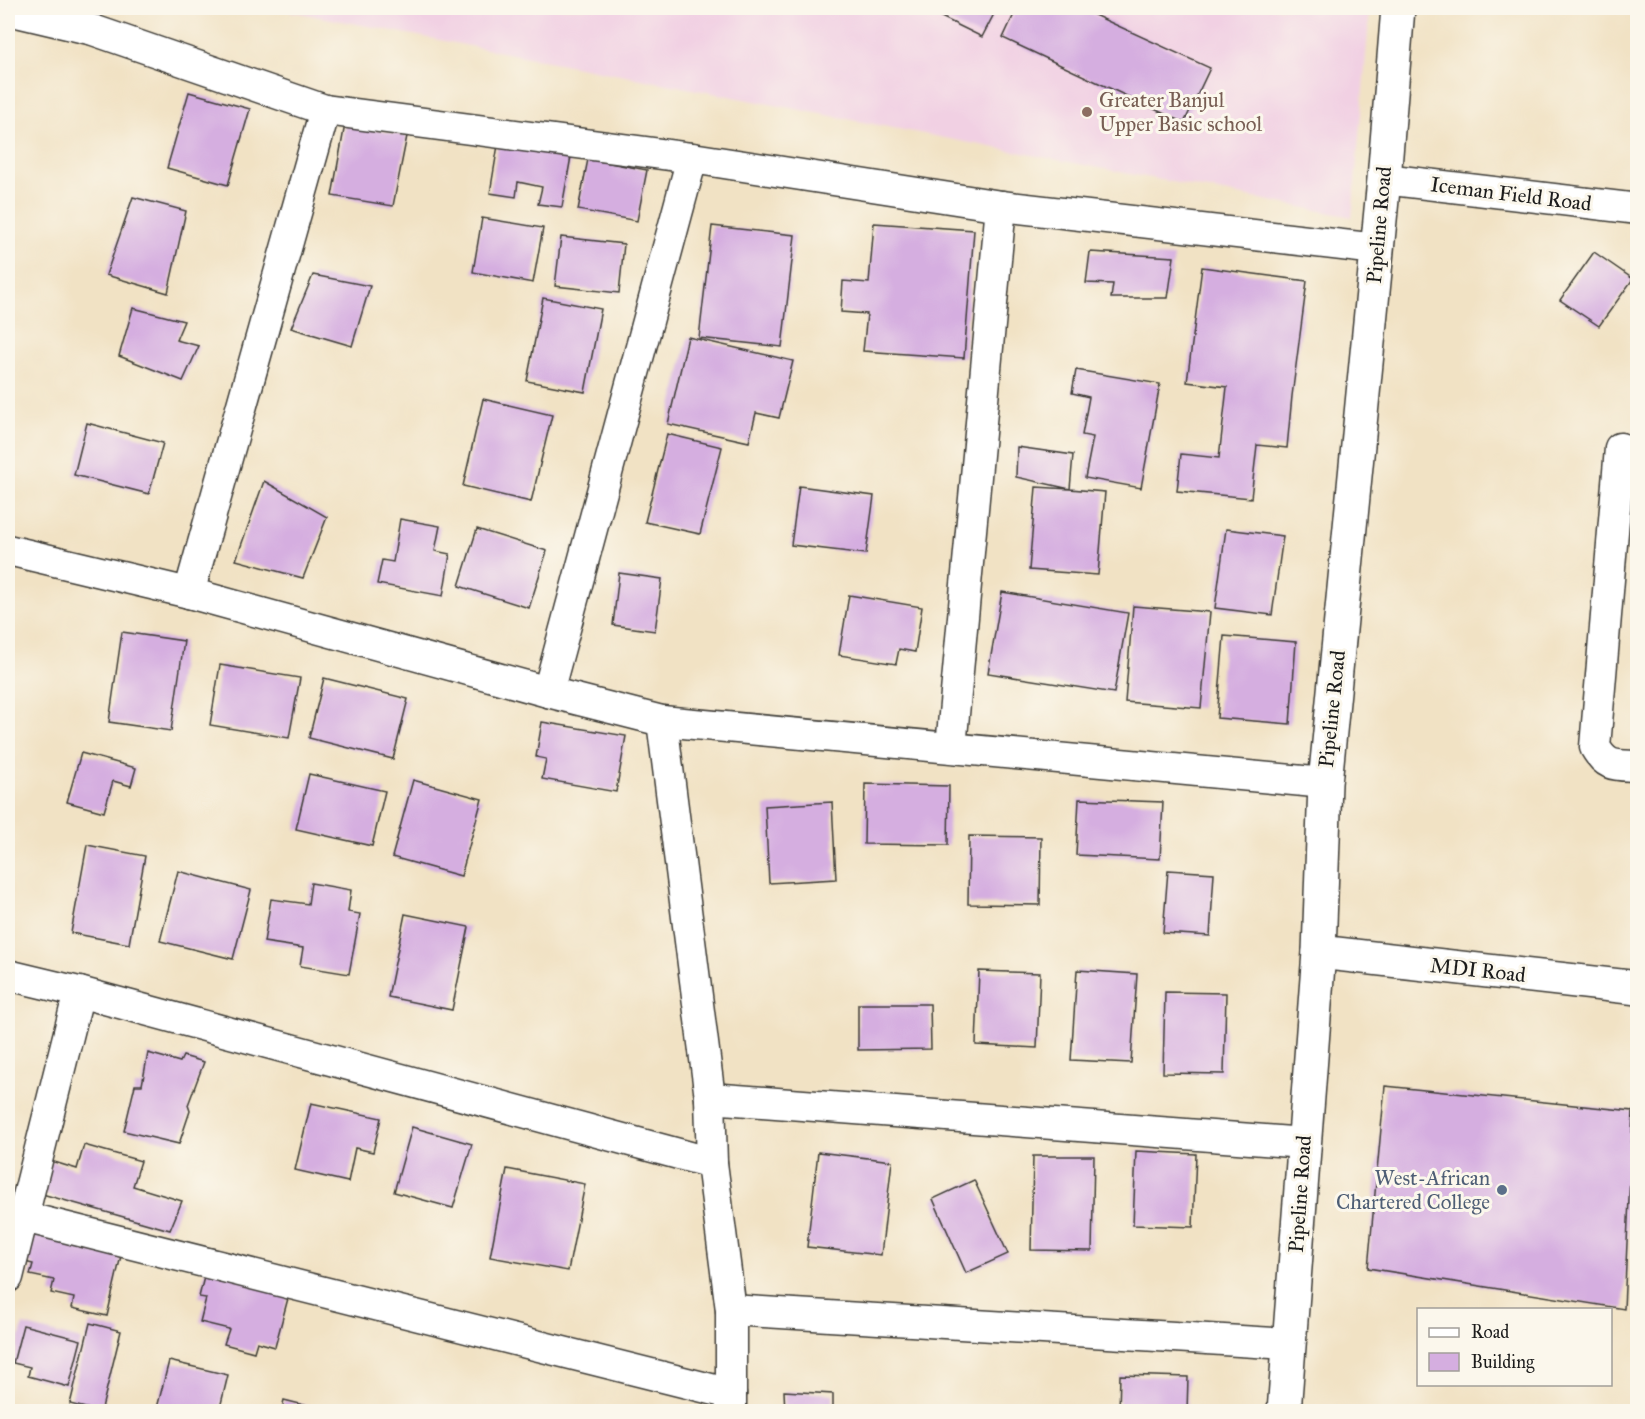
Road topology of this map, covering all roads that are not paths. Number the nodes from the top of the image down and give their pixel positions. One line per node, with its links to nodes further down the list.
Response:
1 (1398, 8): 5 (street, Pipeline Road)
2 (8, 10): 3 (street)
3 (325, 110): 4 (street); 11 (street)
4 (692, 158): 6 (street); 12 (street)
5 (1384, 179): 7 (street, Iceman Field Road); 8 (street, Pipeline Road)
6 (1000, 206): 8 (street); 14 (street)
7 (1638, 209)
8 (1377, 249): 16 (street, Pipeline Road)
9 (1620, 448): 15 (street)
10 (8, 550): 11 (street)
11 (189, 593): 12 (street)
12 (549, 692): 13 (street)
13 (662, 721): 14 (street); 21 (street)
14 (951, 747): 16 (street)
15 (1638, 766)
16 (1324, 783): 17 (street, Pipeline Road)
17 (1319, 952): 19 (street, MDI Road); 22 (street, Pipeline Road)
18 (8, 975): 20 (street)
19 (1638, 988)
20 (79, 992): 23 (street); 24 (street)
21 (710, 1098): 22 (street); 23 (street)
22 (1305, 1143): 27 (street, Pipeline Road)
23 (712, 1163): 26 (street)
24 (14, 1215): 25 (street); 28 (street)
25 (8, 1277)
26 (731, 1310): 27 (street); 28 (street)
27 (1289, 1344): 29 (street, Pipeline Road)
28 (731, 1403)
29 (1284, 1412)

